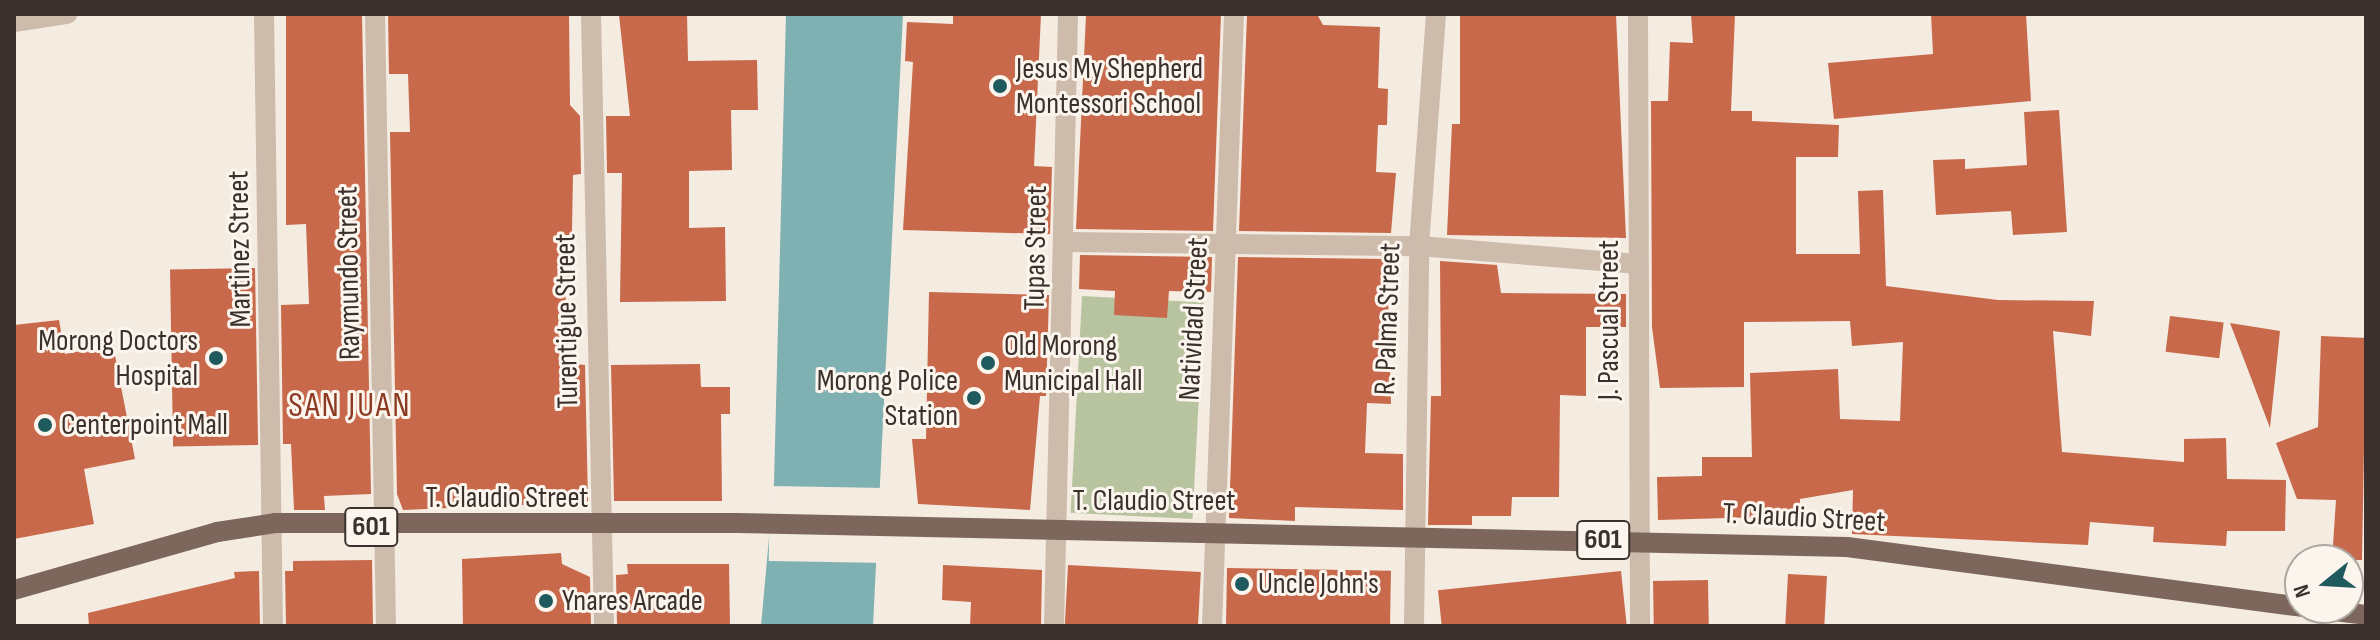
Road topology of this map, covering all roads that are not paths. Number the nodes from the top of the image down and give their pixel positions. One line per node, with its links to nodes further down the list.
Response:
1 (67, 14): 9 (street)
2 (264, 14): 14 (street, Martinez Street)
3 (375, 14): 15 (street, Raymundo Street)
4 (591, 14): 16 (street, Turentigue Street)
5 (1068, 14): 10 (street, Tupas Street)
6 (1234, 14): 11 (street, Natividad Street)
7 (1436, 14): 12 (street, R. Palma Street)
8 (1638, 14): 13 (street, J. Pascual Street)
9 (14, 22)
10 (1067, 242): 11 (street); 18 (street, Tupas Street)
11 (1227, 246): 12 (street); 17 (street, Natividad Street)
12 (1419, 246): 13 (street); 19 (street, R. Palma Street)
13 (1638, 264): 20 (street, J. Pascual Street)
14 (276, 523): 15 (main road, T. Claudio Street / 601); 21 (main road, T. Claudio Street / 601); 23 (street, Martinez Street)
15 (384, 527): 16 (main road, T. Claudio Street / 601); 24 (street, Raymundo Street)
16 (600, 529): 18 (main road, T. Claudio Street / 601); 25 (street, Turentigue Street)
17 (1214, 530): 18 (main road, T. Claudio Street / 601); 19 (main road, T. Claudio Street / 601); 27 (street, Natividad Street)
18 (1058, 531): 26 (street, Tupas Street)
19 (1413, 538): 20 (main road, T. Claudio Street / 601); 28 (street, R. Palma Street)
20 (1640, 541): 22 (main road, T. Claudio Street / 601); 29 (street, J. Pascual Street)
21 (14, 590)
22 (2284, 605)
23 (273, 626)
24 (386, 626)
25 (604, 626)
26 (1054, 626)
27 (1212, 626)
28 (1414, 626)
29 (1640, 626)

